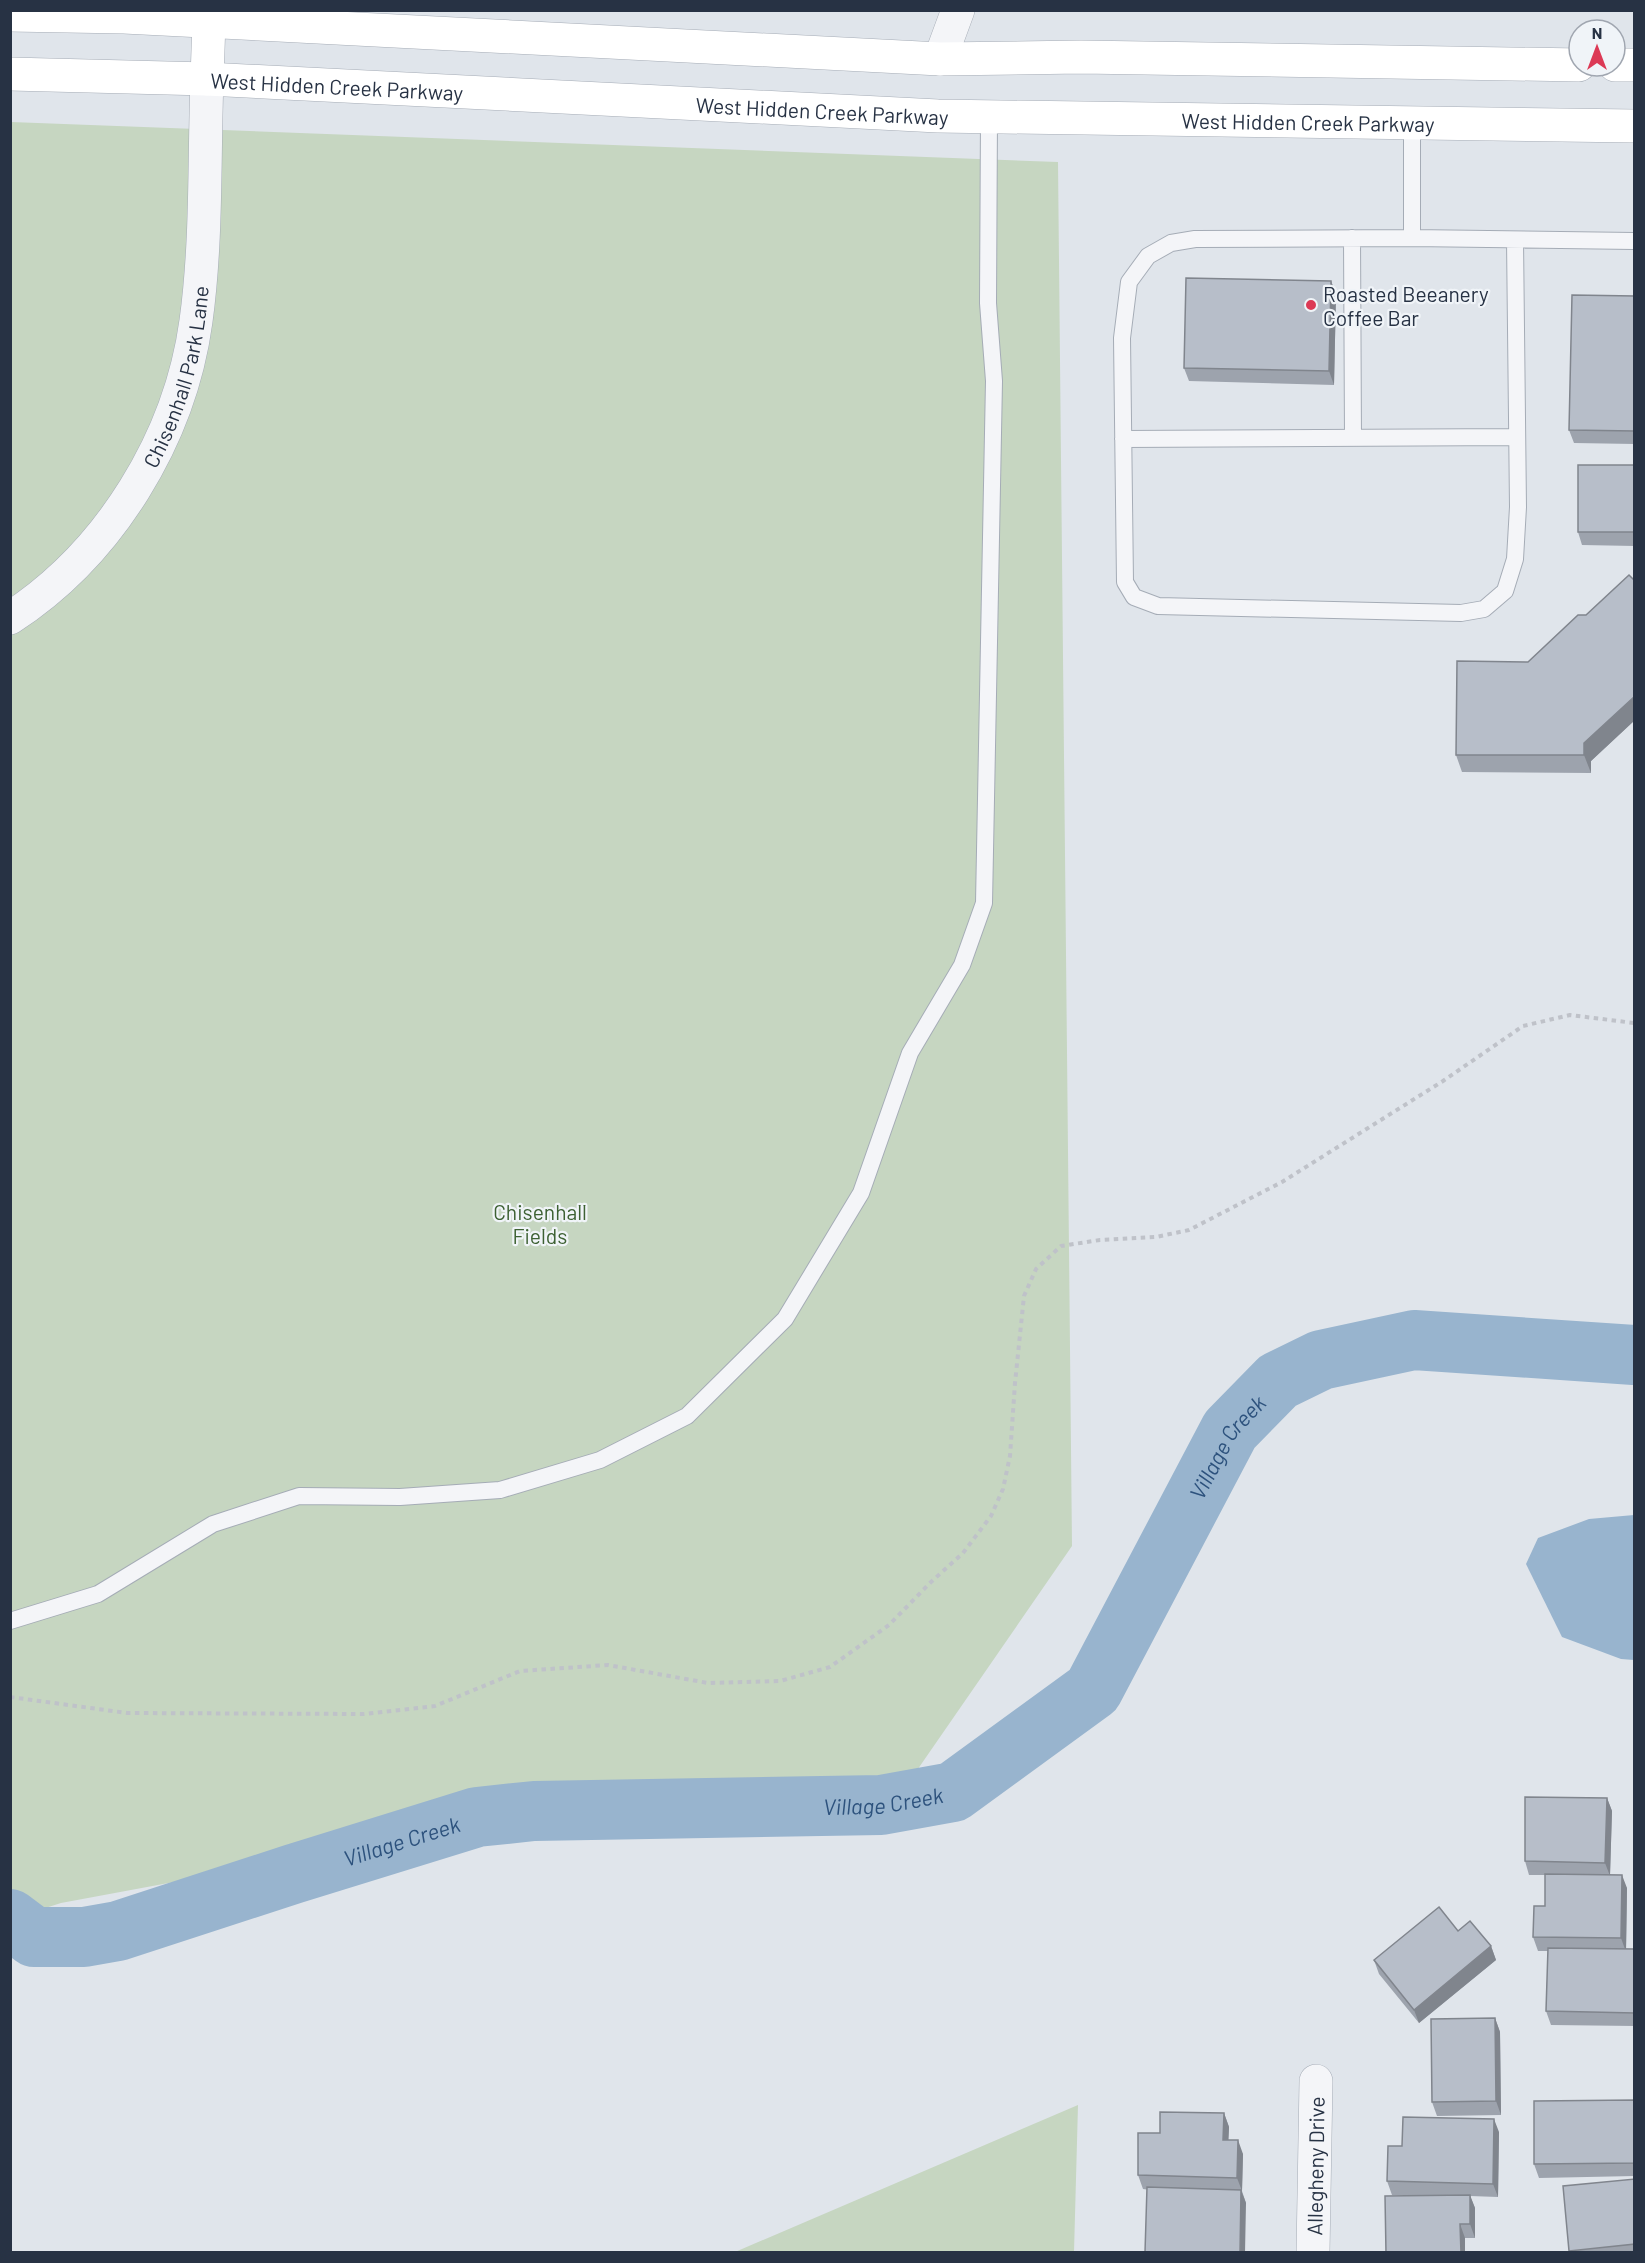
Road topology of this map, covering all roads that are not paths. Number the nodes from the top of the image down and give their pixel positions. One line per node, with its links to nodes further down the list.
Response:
1 (958, 10): 4 (street)
2 (10, 15): 3 (main road)
3 (209, 21): 4 (main road); 7 (main road)
4 (940, 59): 5 (main road)
5 (1567, 64)
6 (10, 74): 7 (main road, West Hidden Creek Parkway)
7 (207, 79): 8 (main road, West Hidden Creek Parkway); 18 (street, Chisenhall Park Lane)
8 (989, 117): 9 (main road, West Hidden Creek Parkway); 19 (lane)
9 (1412, 123): 10 (main road, West Hidden Creek Parkway); 12 (lane)
10 (1635, 126)
11 (1352, 238): 12 (lane); 15 (lane); 17 (lane)
12 (1412, 238): 13 (lane)
13 (1515, 240): 14 (lane); 16 (lane)
14 (1635, 241)
15 (1353, 437): 16 (lane); 17 (lane)
16 (1517, 437): 17 (lane)
17 (1123, 439)
18 (10, 618)
19 (10, 1621)
20 (1316, 2081): 21 (street, Allegheny Drive)
21 (1313, 2253)

